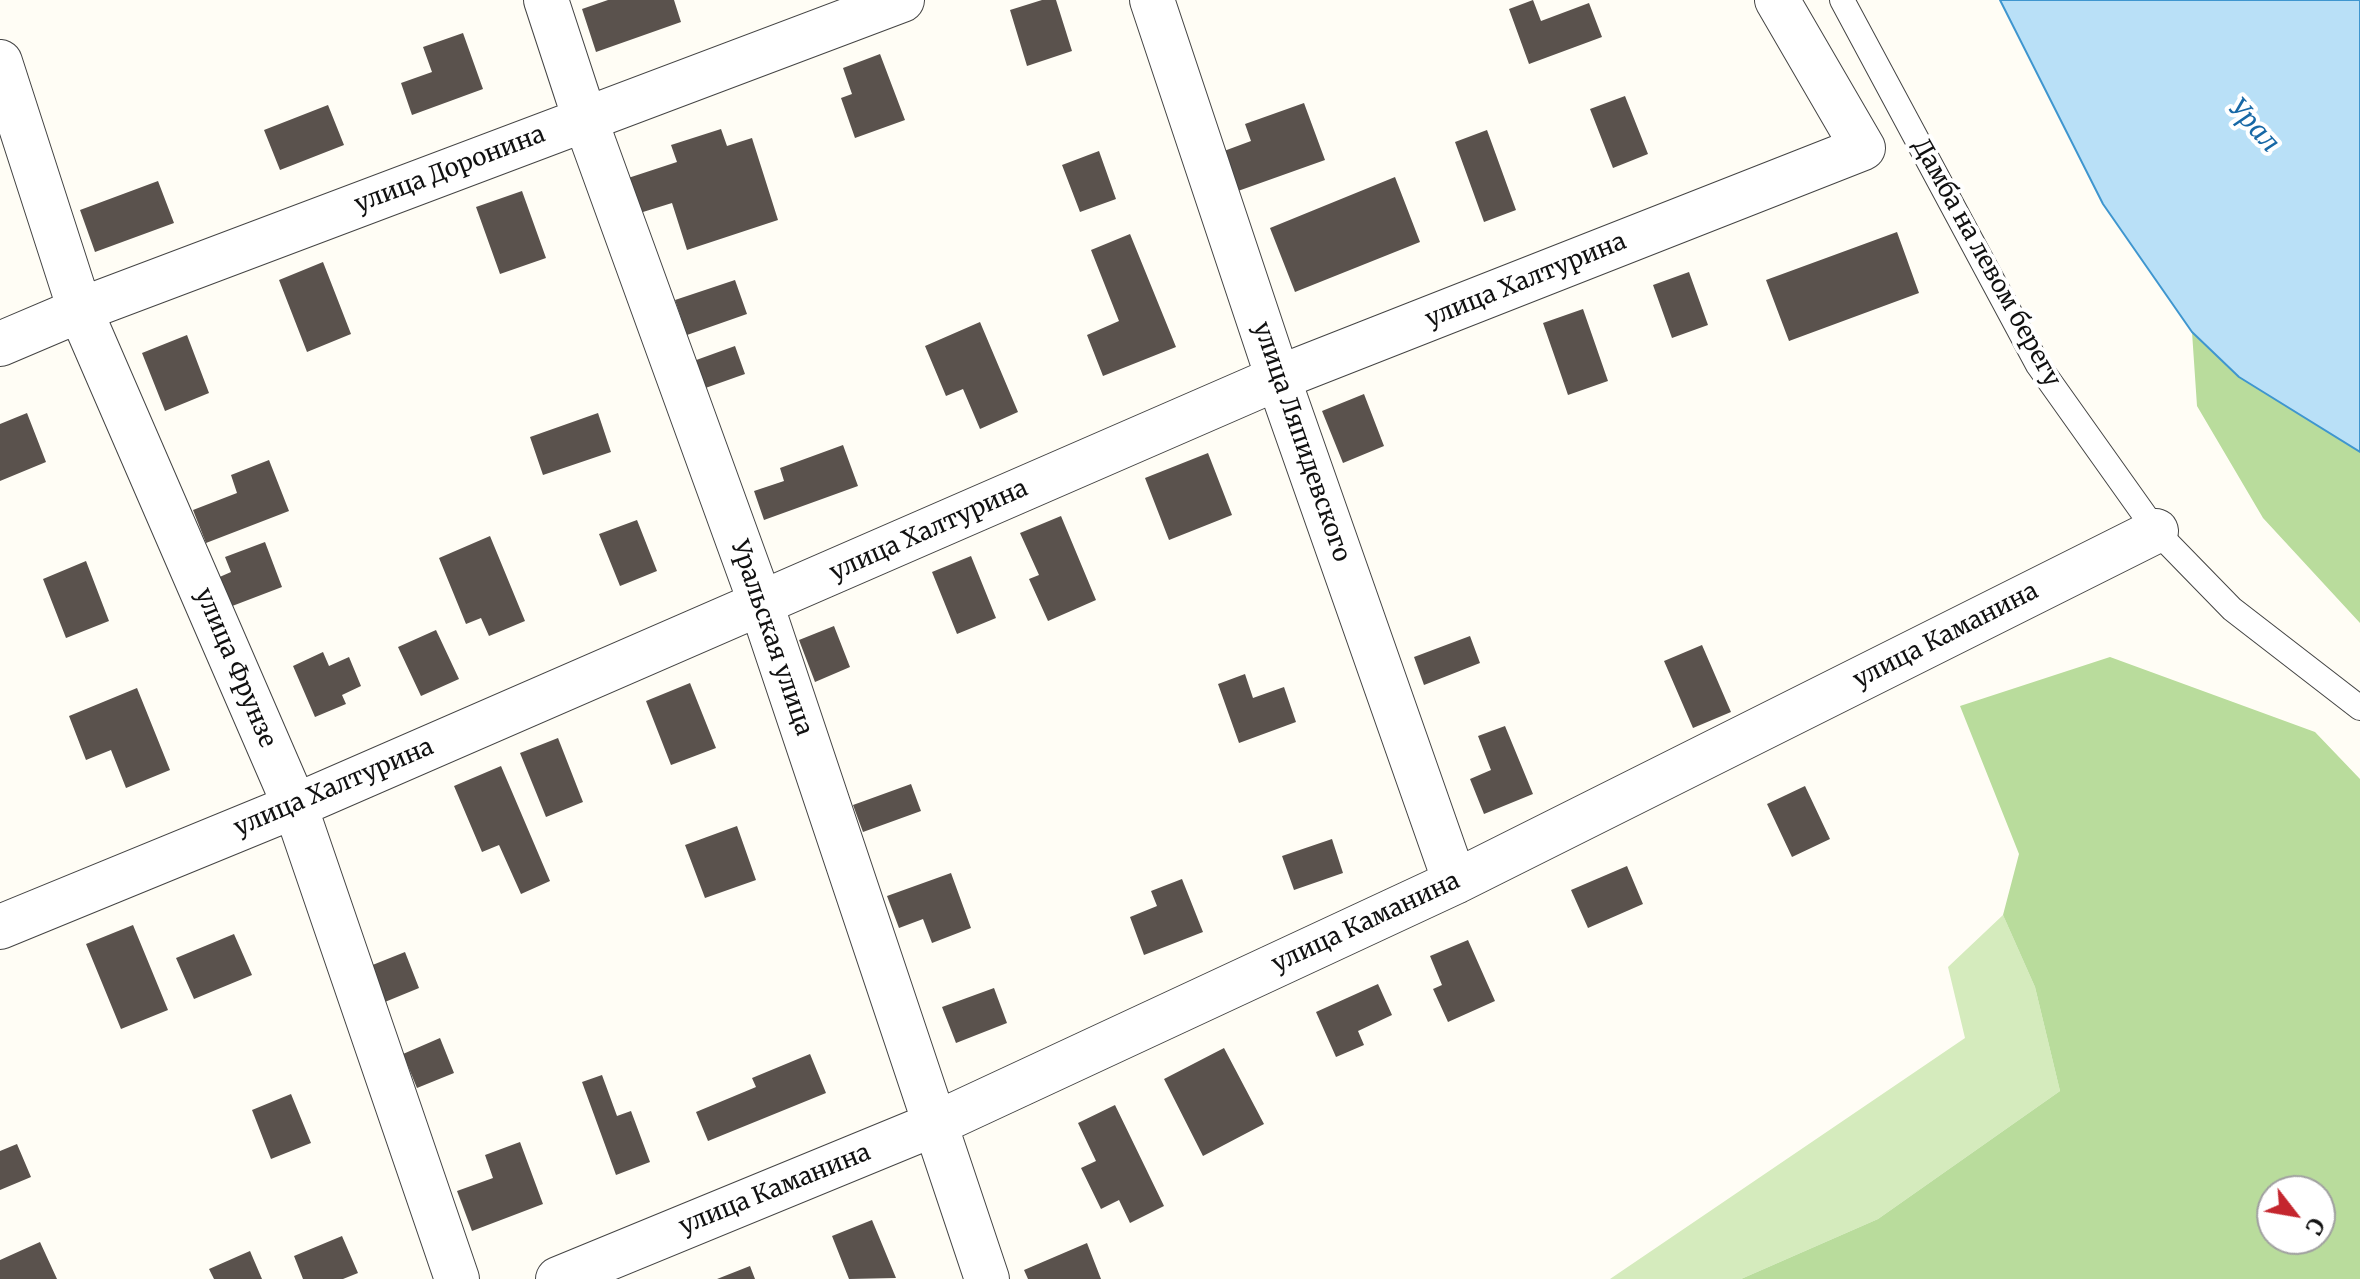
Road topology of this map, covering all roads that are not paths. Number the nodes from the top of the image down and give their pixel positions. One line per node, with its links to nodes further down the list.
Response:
1 (546, 0): 7 (street, Уральская улица)
2 (902, 0): 7 (street, улица Доронина)
3 (1152, 0): 10 (street, улица Ляпидевского)
4 (1777, 0): 10 (street, улица Халтурина)
5 (1842, 0): 11 (lane, Дамба на левом берегу)
6 (0, 62): 8 (street, улица Фрунзе)
7 (585, 119): 8 (street, улица Доронина); 12 (street, Уральская улица)
8 (80, 310): 9 (street, улица Доронина); 14 (street, улица Фрунзе)
9 (0, 344)
10 (1278, 378): 12 (street, улица Халтурина); 15 (street, улица Ляпидевского)
11 (2156, 531): 13 (lane, Дамба на левом берегу); 15 (street, улица Каманина)
12 (761, 604): 14 (street, улица Халтурина); 17 (street, Уральская улица)
13 (2360, 708)
14 (295, 806): 16 (street, улица Халтурина); 18 (street, улица Фрунзе)
15 (1455, 882): 17 (street, улица Каманина)
16 (0, 927)
17 (935, 1124): 19 (street, улица Каманина); 20 (street, Уральская улица)
18 (457, 1279)
19 (558, 1279)
20 (987, 1279)

